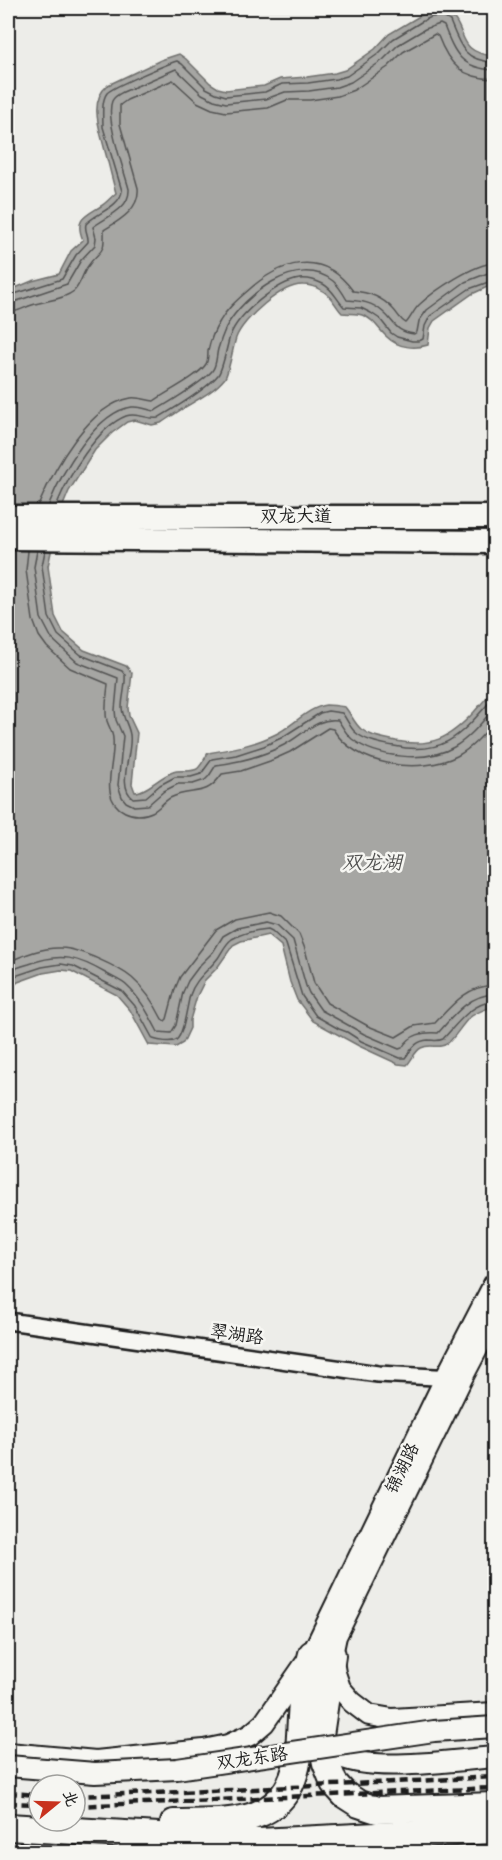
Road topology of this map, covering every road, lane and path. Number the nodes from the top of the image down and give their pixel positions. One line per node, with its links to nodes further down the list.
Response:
1 (8, 517): 3 (main road)
2 (495, 517): 3 (main road, 双龙大道)
3 (98, 527): 4 (main road); 5 (main road, 双龙大道)
4 (8, 538)
5 (495, 542)
6 (495, 1284): 9 (street, 锦湖路)
7 (495, 1317): 9 (street, 锦湖路)
8 (8, 1322): 9 (street, 翠湖路)
9 (454, 1378): 10 (street, 锦湖路)
10 (322, 1654): 11 (street); 13 (highway); 14 (street, 锦湖路); 20 (highway)
11 (495, 1713)
12 (495, 1727): 16 (street, 双龙东路, bridge)
13 (320, 1735): 15 (street); 17 (highway)
14 (8, 1753)
15 (495, 1757)
16 (8, 1766)
17 (495, 1806)
18 (8, 1827): 19 (highway)
19 (27, 1828)
20 (87, 1828)
21 (495, 1830): 22 (highway)
22 (87, 1832)

